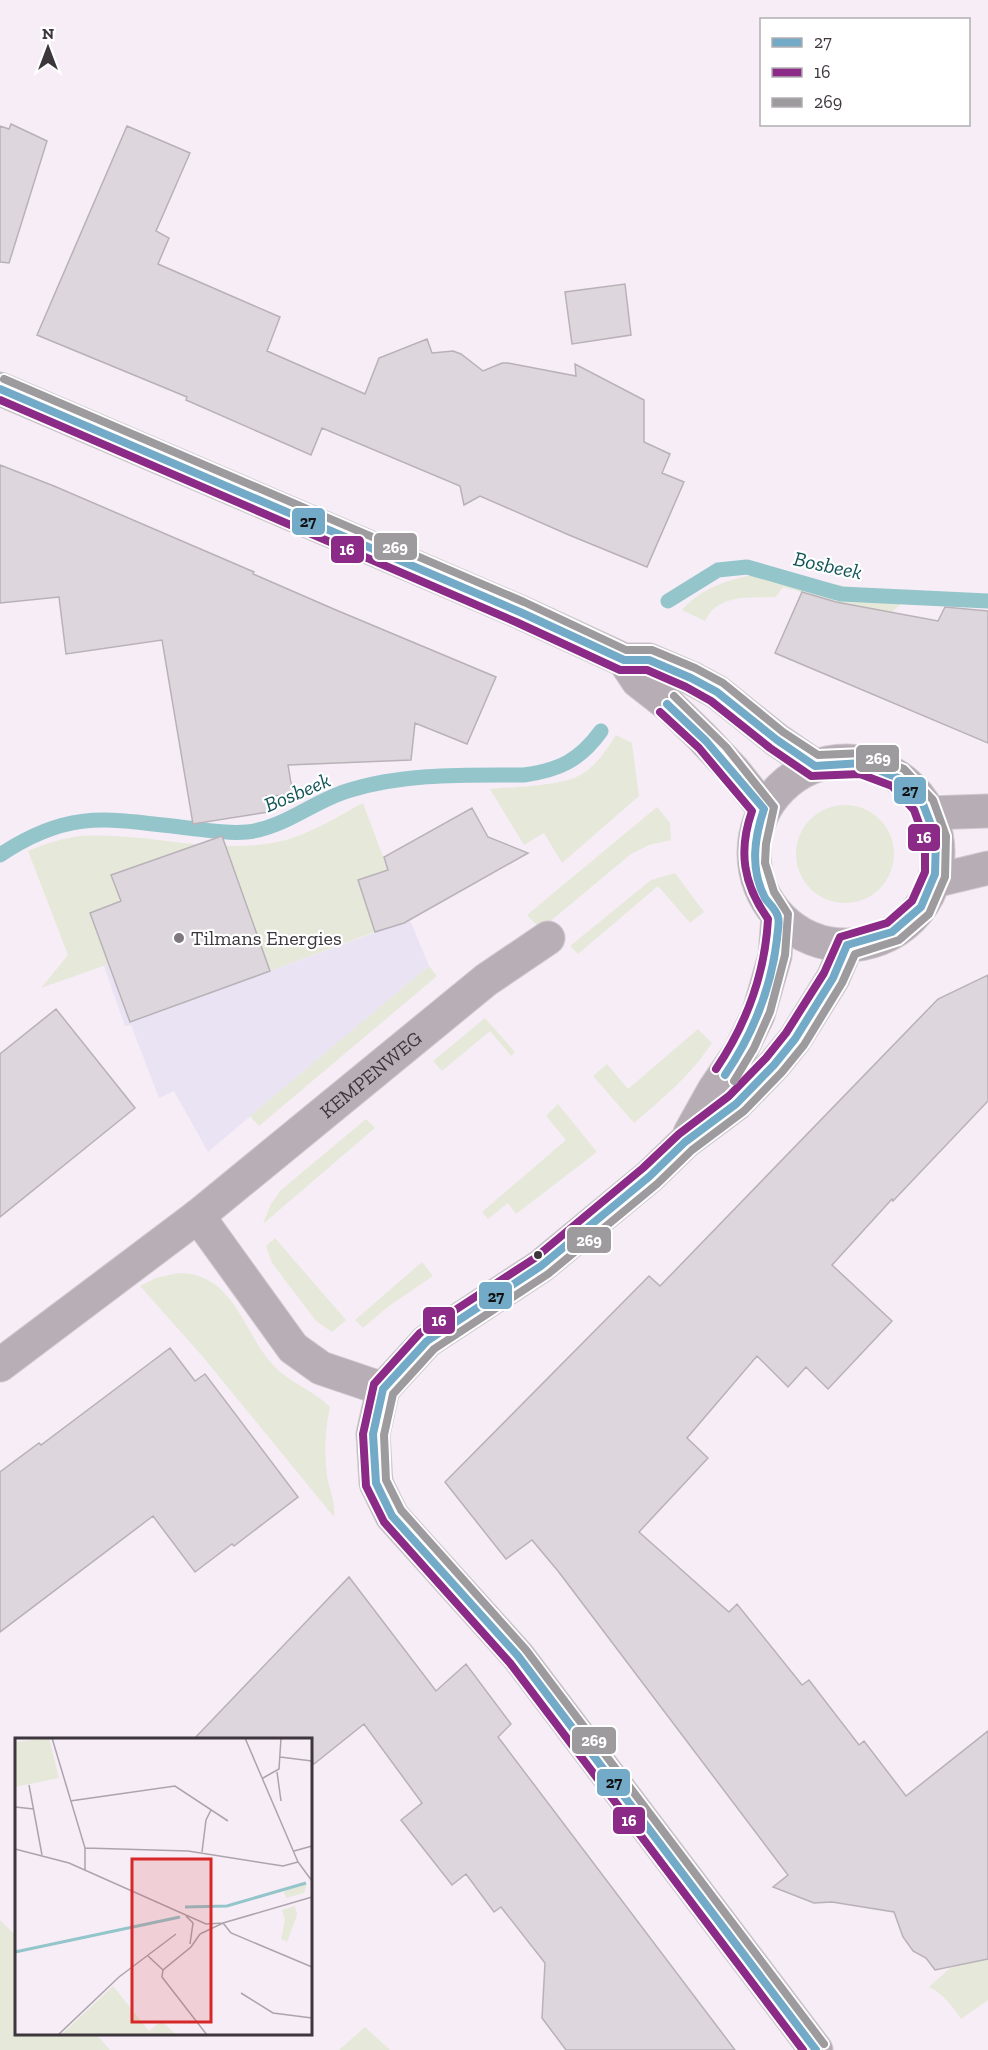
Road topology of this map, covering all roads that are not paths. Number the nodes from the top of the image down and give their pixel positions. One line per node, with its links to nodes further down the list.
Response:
1 (0, 389): 2 (main road)
2 (624, 660): 3 (main road); 4 (main road)
3 (815, 766): 4 (main road); 6 (main road)
4 (765, 809): 9 (main road)
5 (988, 811): 6 (main road)
6 (928, 813): 8 (main road)
7 (988, 868): 8 (main road)
8 (934, 881): 11 (main road)
9 (778, 916): 11 (main road); 12 (main road)
10 (548, 938): 13 (street, KEMPENWEG)
11 (847, 945): 12 (main road)
12 (685, 1142): 15 (main road)
13 (198, 1216): 14 (street, KEMPENWEG); 15 (street)
14 (0, 1365)
15 (383, 1389): 16 (main road)
16 (816, 2050)

